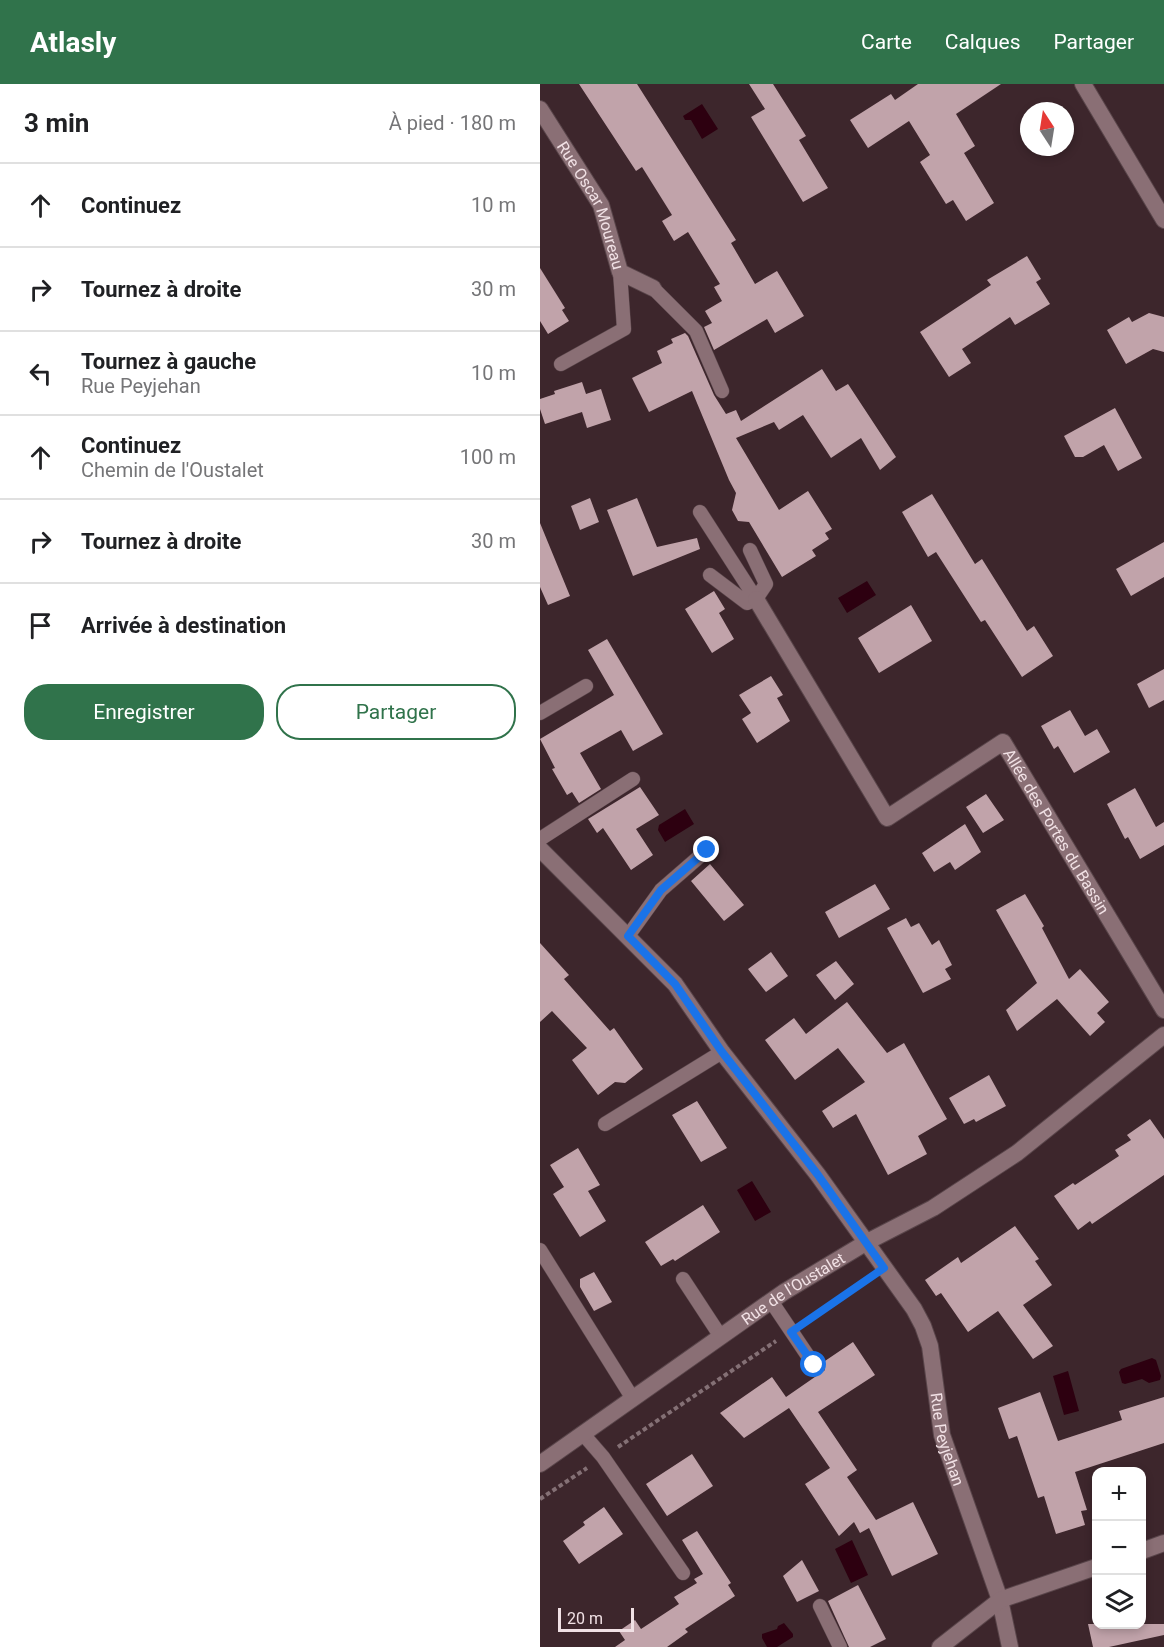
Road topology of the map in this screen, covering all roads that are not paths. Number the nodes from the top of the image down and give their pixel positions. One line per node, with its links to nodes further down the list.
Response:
1 (1083, 84): 3 (street)
2 (540, 110): 4 (street, Rue Oscar Moureau)
3 (1164, 220)
4 (620, 272): 5 (street, Rue Oscar Moureau); 6 (lane)
5 (653, 288): 7 (lane)
6 (561, 364)
7 (722, 391)
8 (700, 512): 11 (lane)
9 (750, 550): 11 (lane)
10 (710, 575): 11 (lane)
11 (756, 599): 19 (street, Allée des Portes du Bassin)
12 (586, 686): 13 (lane)
13 (540, 713)
14 (633, 779): 15 (lane)
15 (540, 838)
16 (540, 849): 18 (street, Rue Peyjehan)
17 (707, 850): 18 (lane)
18 (628, 936): 21 (street, Rue Peyjehan)
19 (1164, 1010)
20 (1164, 1035): 23 (street, Rue de l'Oustalet)
21 (722, 1052): 22 (lane); 23 (street, Rue Peyjehan)
22 (605, 1124)
23 (867, 1242): 26 (street, Rue de l'Oustalet); 36 (street, Rue Peyjehan)
24 (540, 1250): 29 (lane)
25 (684, 1279): 27 (lane)
26 (771, 1301): 27 (street, Rue de l'Oustalet); 28 (lane)
27 (721, 1337): 29 (street, Rue de l'Oustalet)
28 (814, 1365)
29 (633, 1399): 30 (street, Rue de l'Oustalet)
30 (583, 1434): 31 (street, Rue de l'Oustalet); 35 (lane)
31 (540, 1464)
32 (1164, 1544): 33 (street)
33 (1146, 1550)
34 (1092, 1568): 36 (street)
35 (683, 1572)
36 (1000, 1600): 39 (street); 40 (street, Rue Peyjehan)
37 (820, 1606): 38 (lane)
38 (840, 1647)
39 (940, 1647)
40 (1010, 1647)

